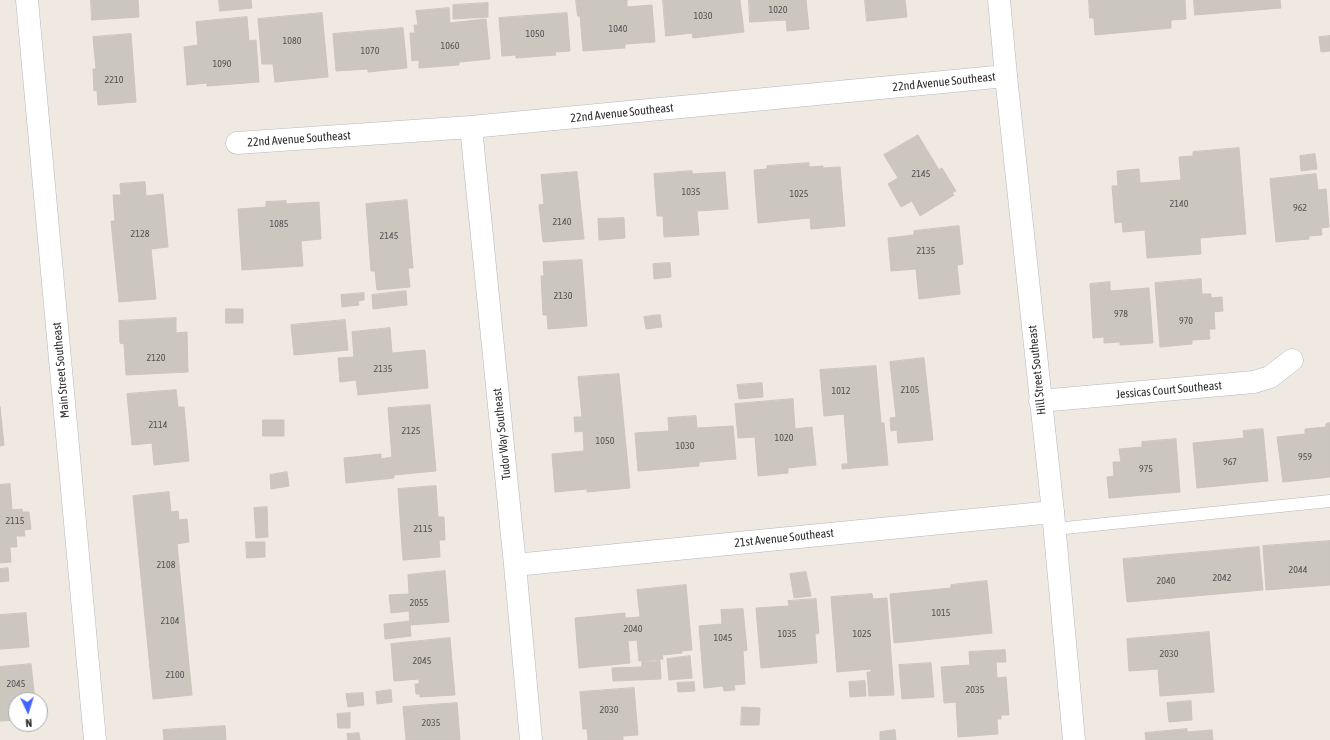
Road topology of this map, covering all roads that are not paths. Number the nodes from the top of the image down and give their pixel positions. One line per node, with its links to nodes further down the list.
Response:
1 (27, 0): 11 (street, Main Street Southeast)
2 (1000, 0): 3 (street, Hill Street Southeast)
3 (1006, 76): 4 (street, 22nd Avenue Southeast); 7 (street, Hill Street Southeast)
4 (471, 127): 5 (street, 22nd Avenue Southeast); 10 (street, Tudor Way Southeast)
5 (237, 143)
6 (1292, 360): 7 (street, Jessicas Court Southeast)
7 (1040, 402): 9 (street, Hill Street Southeast)
8 (1330, 501): 9 (lane)
9 (1054, 520): 10 (street, 21st Avenue Southeast); 13 (street, Hill Street Southeast)
10 (515, 565): 12 (street, Tudor Way Southeast)
11 (95, 740)
12 (531, 740)
13 (1074, 740)

